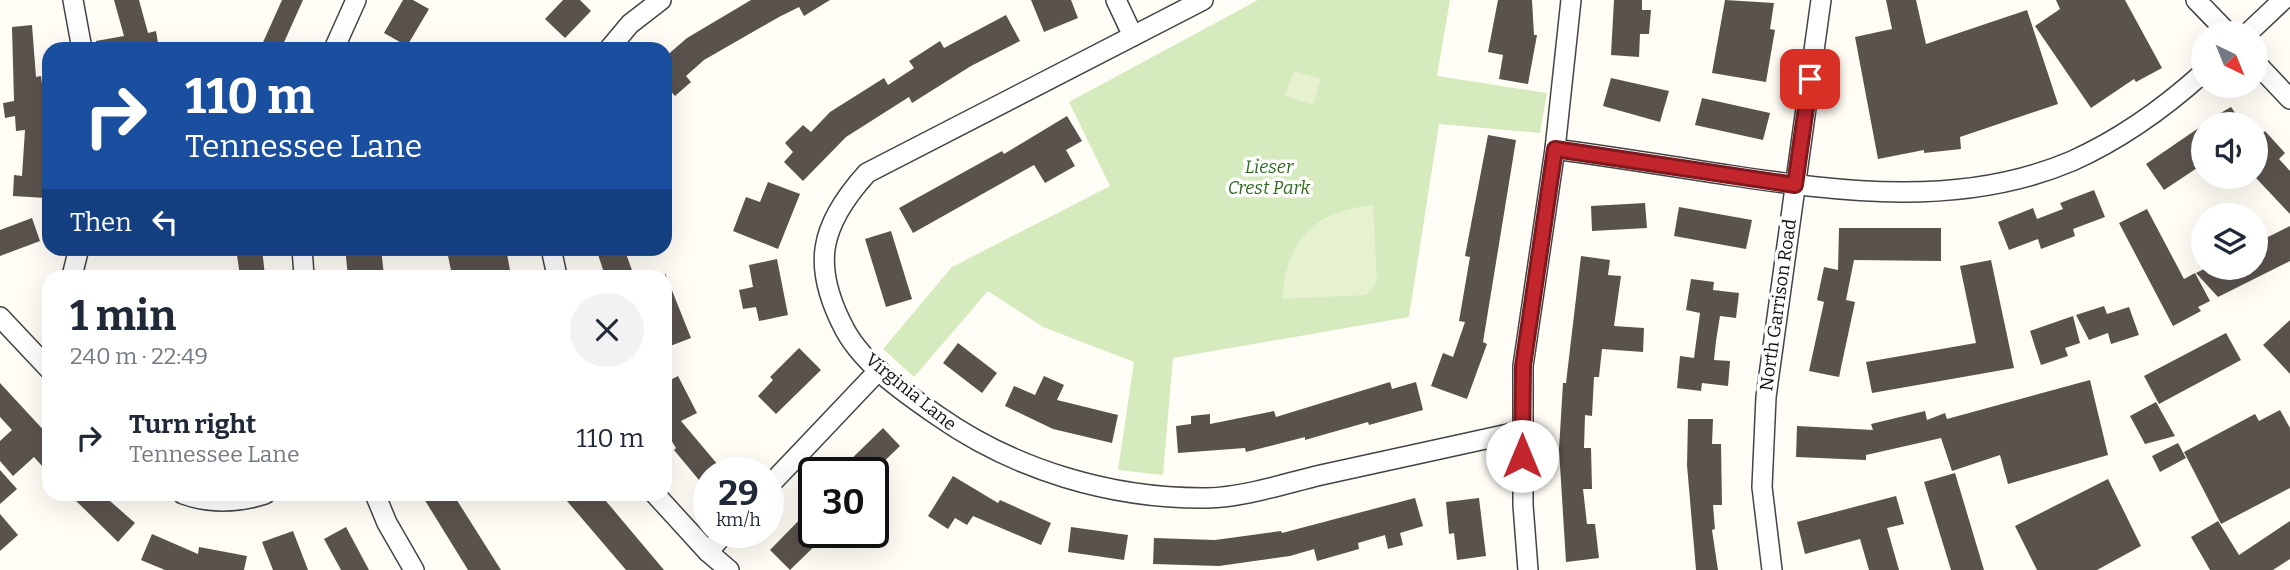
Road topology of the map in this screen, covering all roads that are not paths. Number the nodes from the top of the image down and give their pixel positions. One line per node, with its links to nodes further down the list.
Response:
1 (72, 0): 13 (street)
2 (356, 0): 14 (street)
3 (661, 0): 15 (street)
4 (1115, 0): 12 (street)
5 (1203, 0): 12 (street, Virginia Lane)
6 (1571, 0): 19 (street)
7 (1821, 0): 20 (street, North Garrison Road)
8 (2196, 0): 10 (street)
9 (2283, 0): 11 (street)
10 (2216, 21)
11 (2261, 21)
12 (1133, 36): 23 (street, Virginia Lane)
13 (81, 42)
14 (337, 42)
15 (615, 42)
16 (2268, 76): 18 (street)
17 (2191, 84): 20 (street)
18 (2290, 99)
19 (1555, 149): 20 (street); 24 (street)
20 (1795, 185): 35 (street, North Garrison Road)
21 (0, 317): 22 (street)
22 (42, 354)
23 (878, 370): 24 (street, Virginia Lane); 25 (street)
24 (1522, 431): 34 (street)
25 (784, 470)
26 (216, 501): 27 (street)
27 (243, 501)
28 (377, 501): 32 (street)
29 (661, 501): 31 (street)
30 (712, 548): 31 (street)
31 (708, 552): 33 (street)
32 (414, 570)
33 (729, 570)
34 (1528, 570)
35 (1772, 570)

